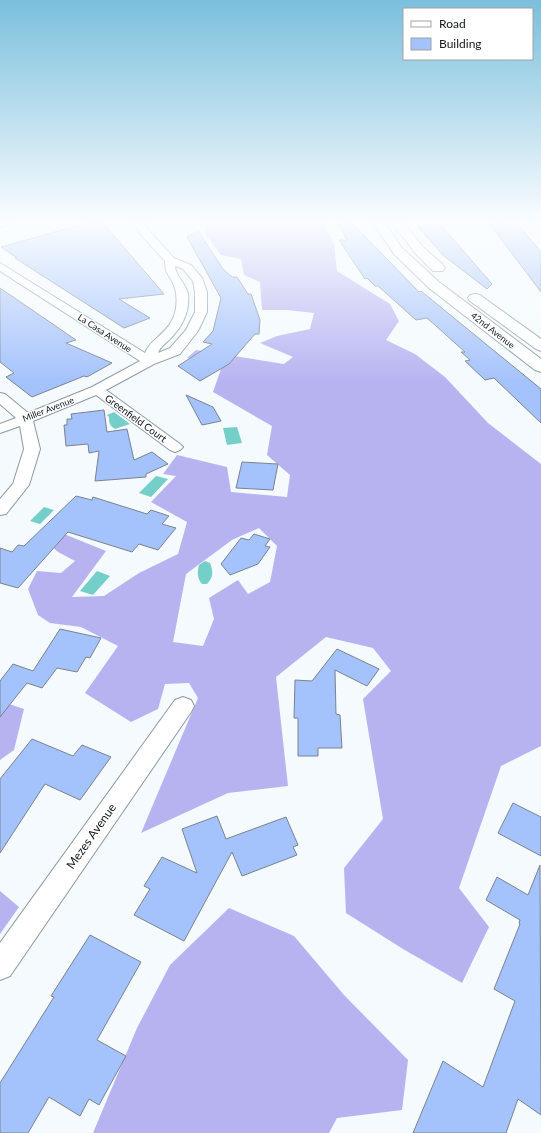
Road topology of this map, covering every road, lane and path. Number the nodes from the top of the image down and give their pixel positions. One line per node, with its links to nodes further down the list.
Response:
1 (15, 276): 7 (street, La Casa Avenue)
2 (174, 276): 7 (street)
3 (195, 276): 7 (street, Miller Avenue)
4 (424, 276): 8 (street, 42nd Avenue)
5 (465, 290): 6 (street, 42nd Avenue)
6 (541, 346)
7 (149, 361): 9 (street, Miller Avenue)
8 (537, 364)
9 (97, 390): 11 (street, Miller Avenue); 13 (street, Greenfield Court)
10 (0, 397): 11 (street)
11 (25, 418): 12 (street, Miller Avenue); 14 (street)
12 (0, 429)
13 (175, 447)
14 (0, 510)
15 (183, 706): 16 (street, Mezes Avenue)
16 (0, 966)

